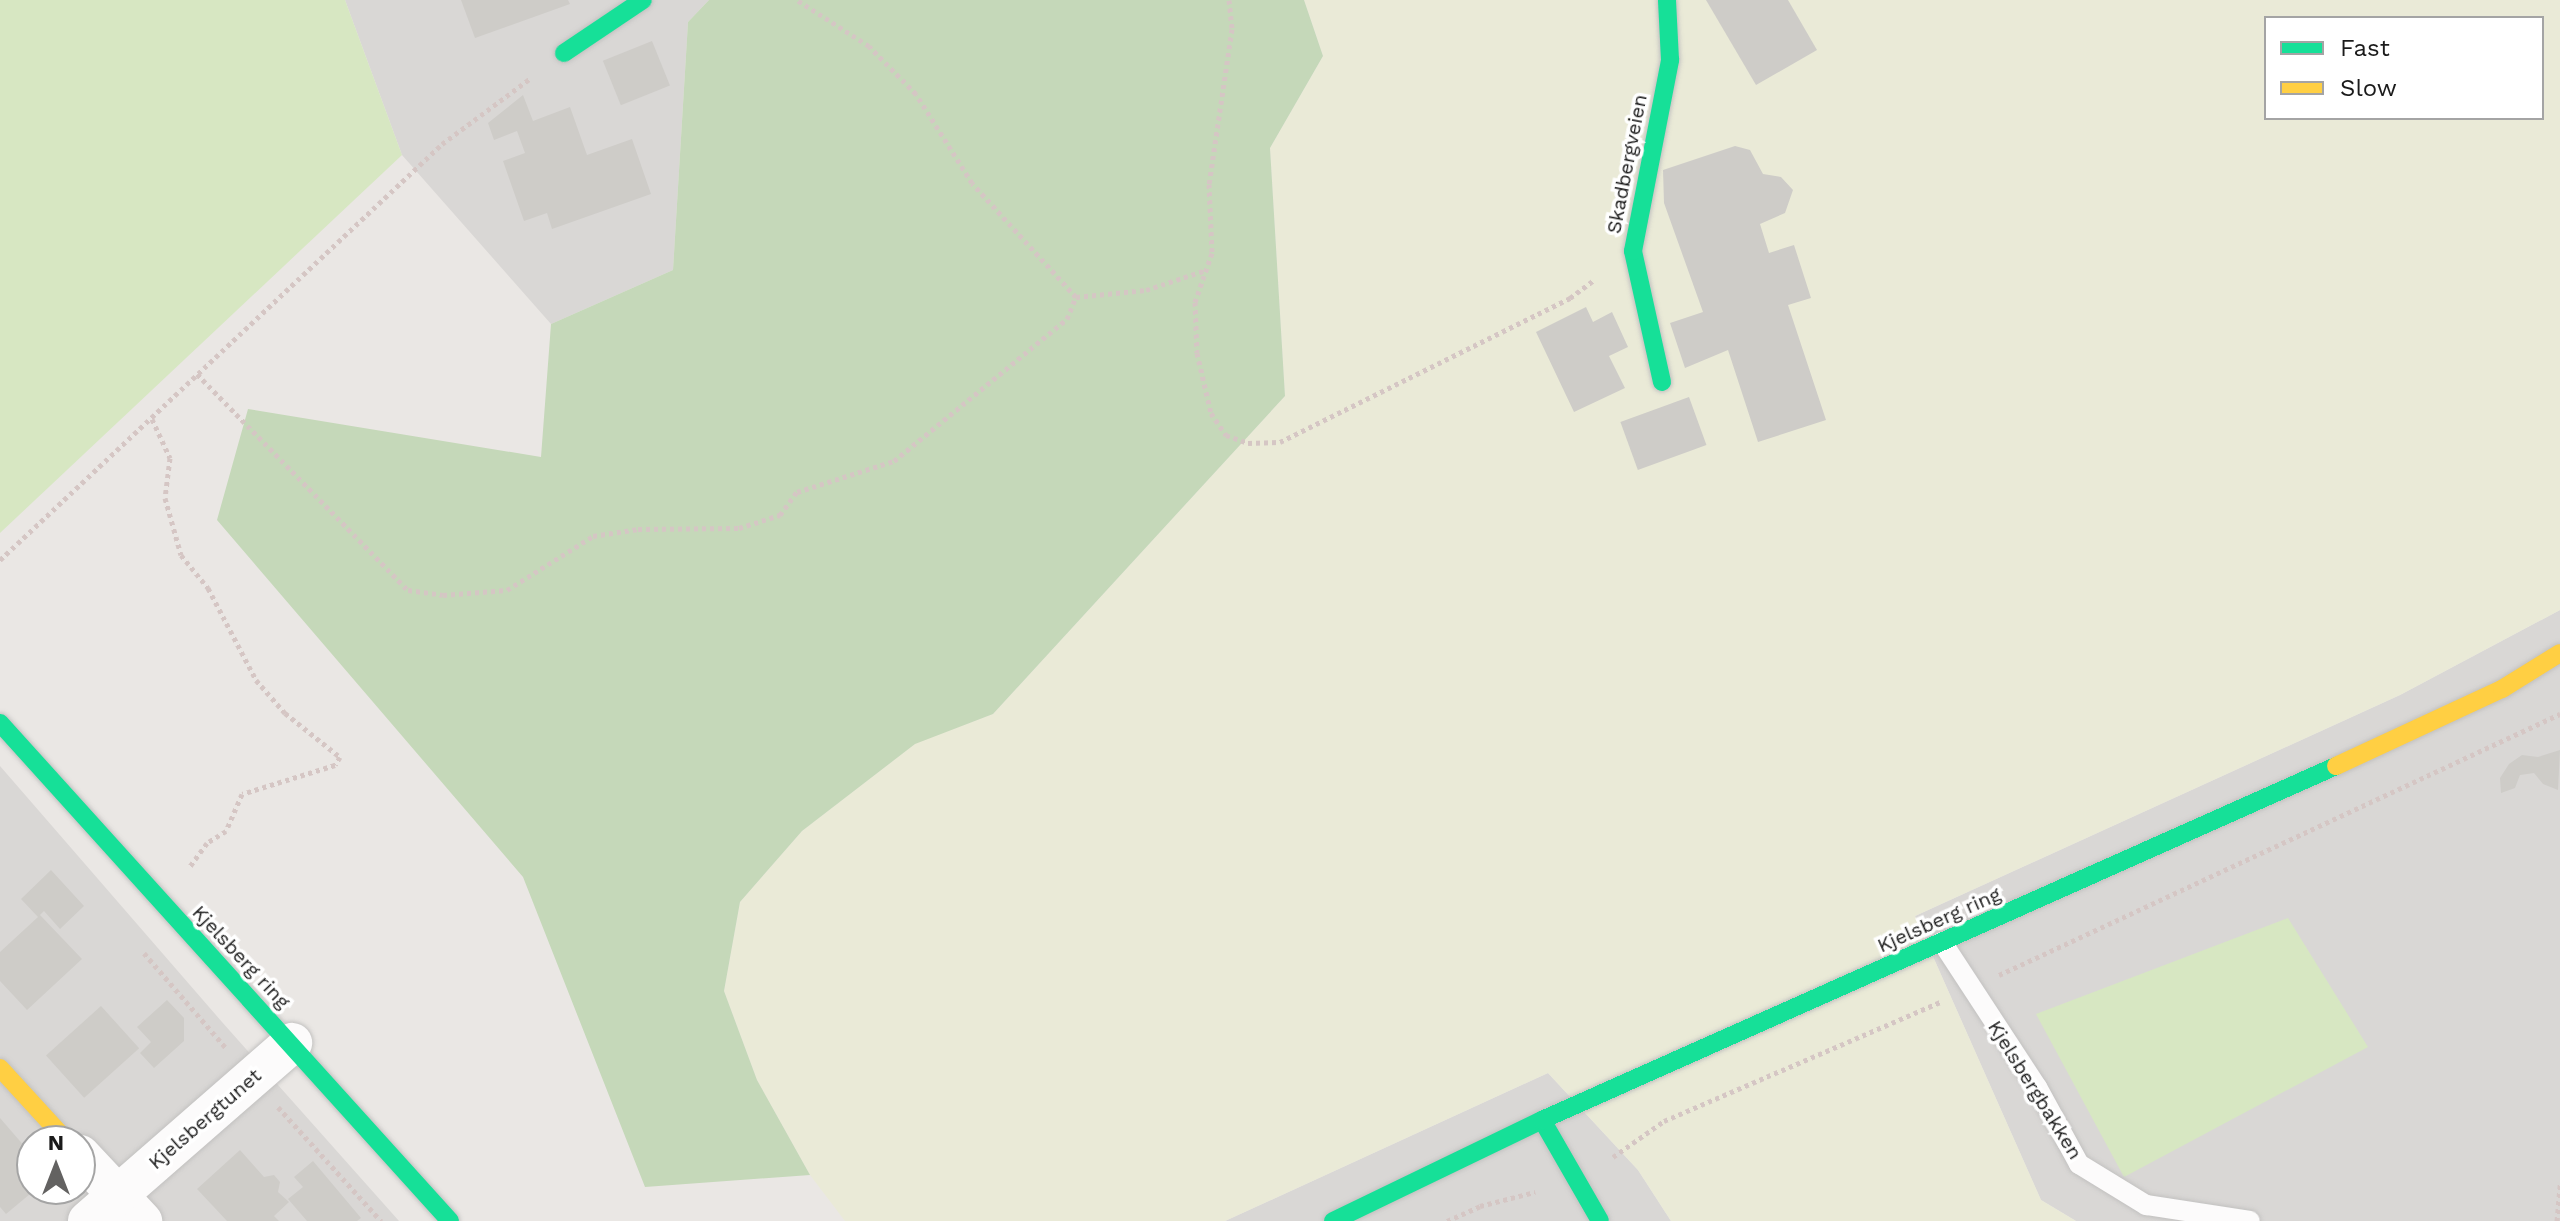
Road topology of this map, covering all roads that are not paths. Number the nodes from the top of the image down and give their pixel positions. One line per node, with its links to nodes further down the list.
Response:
1 (643, 0): 3 (street)
2 (1667, 0): 4 (street, Skadbergveien)
3 (564, 53)
4 (1662, 382)
5 (2560, 653): 7 (street, Kjelsberg ring)
6 (0, 723): 8 (street, Kjelsberg ring)
7 (1942, 942): 10 (street, Kjelsberg ring); 18 (lane, Kjelsbergbakken)
8 (292, 1043): 13 (street, Kjelsbergtunet); 15 (street, Kjelsberg ring)
9 (0, 1068): 11 (street)
10 (1542, 1120): 16 (street, Kjelsberg ring); 17 (street)
11 (52, 1125)
12 (96, 1172): 13 (street)
13 (130, 1208): 14 (street, Kjelsbergtunet)
14 (88, 1221)
15 (450, 1221)
16 (1333, 1221)
17 (1600, 1221)
18 (2250, 1221)

